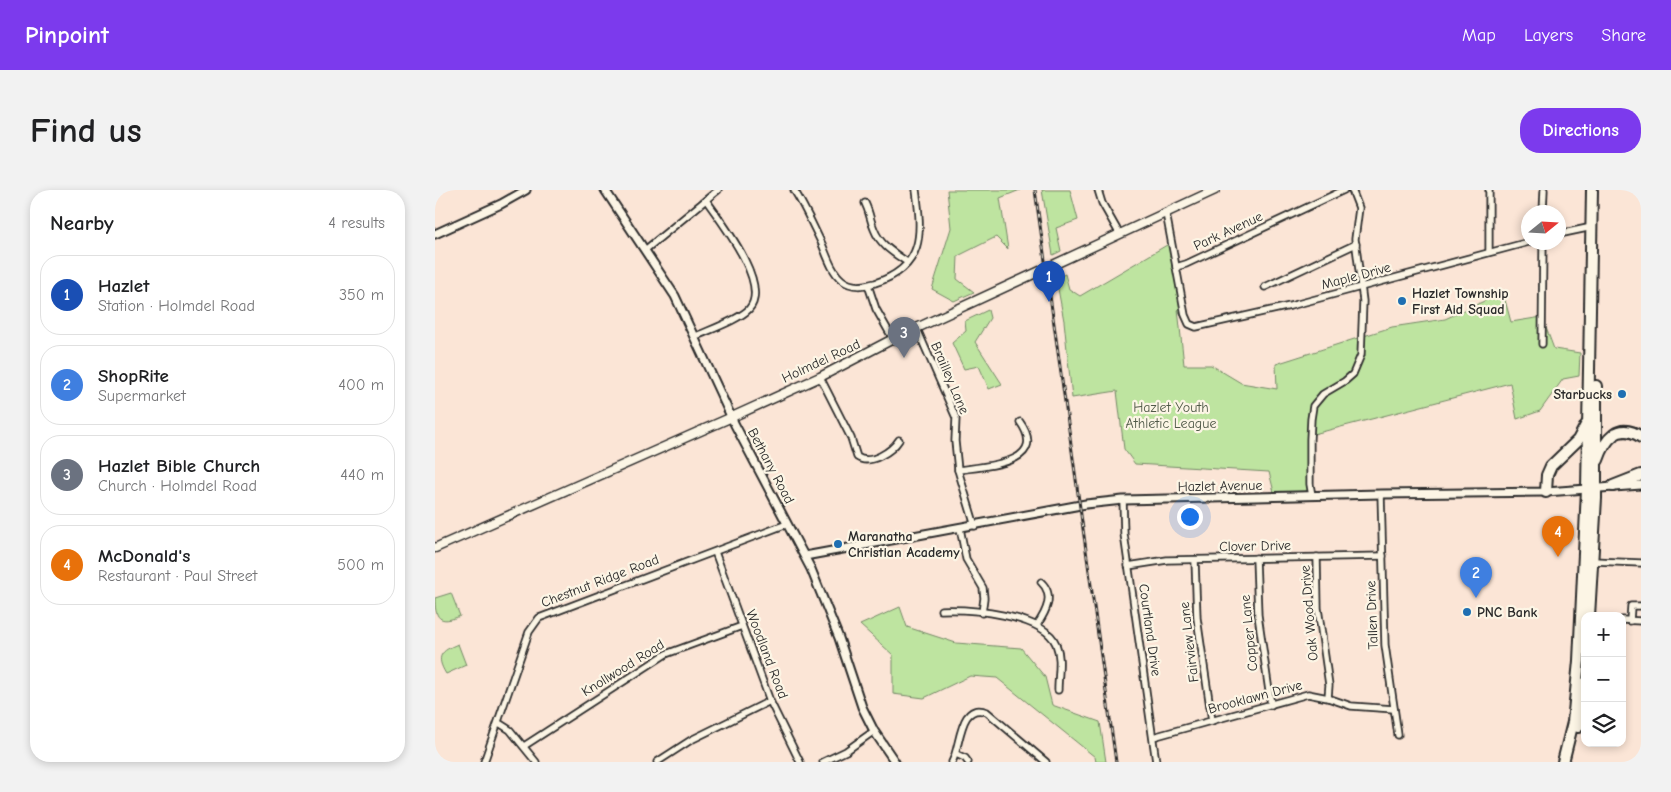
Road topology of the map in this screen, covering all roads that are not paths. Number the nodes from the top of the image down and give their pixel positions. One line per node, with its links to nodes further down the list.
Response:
1 (526, 190): 21 (street)
2 (605, 190): 24 (street, Bethany Road)
3 (718, 190): 14 (street)
4 (794, 190): 29 (street)
5 (916, 190): 27 (street)
6 (1098, 190): 19 (street)
7 (1215, 190): 17 (main road, Holmdel Road)
8 (1344, 190): 28 (street, Park Avenue)
9 (1352, 190): 22 (street)
10 (1489, 190): 26 (street)
11 (1544, 190): 16 (street)
12 (1593, 190): 18 (highway)
13 (1599, 190): 42 (highway)
14 (706, 200): 24 (street); 33 (street)
15 (865, 203): 27 (street)
16 (1543, 205)
17 (1166, 214): 19 (main road, Holmdel Road); 28 (street)
18 (1592, 227): 20 (street); 39 (highway)
19 (1119, 233): 32 (main road, Holmdel Road)
20 (1566, 233)
21 (435, 234)
22 (1356, 244): 30 (street); 31 (street)
23 (1521, 244): 26 (street, Maple Drive)
24 (645, 250): 33 (street, Bethany Road)
25 (1543, 250): 35 (street)
26 (1489, 252): 31 (street, Maple Drive)
27 (907, 262): 29 (street)
28 (1176, 267): 31 (street, Maple Drive)
29 (868, 285): 34 (street)
30 (1265, 287)
31 (1361, 287): 50 (street)
32 (917, 329): 34 (main road, Holmdel Road); 43 (street, Brailley Lane)
33 (695, 337): 37 (street, Bethany Road)
34 (893, 339): 36 (main road, Holmdel Road)
35 (1542, 344)
36 (820, 377): 37 (main road, Holmdel Road); 41 (street)
37 (732, 417): 52 (street, Bethany Road); 55 (main road, Holmdel Road)
38 (1020, 422): 43 (street)
39 (1588, 422): 47 (highway); 48 (highway)
40 (1641, 436): 42 (highway)
41 (899, 440)
42 (1596, 466): 47 (highway)
43 (959, 470): 53 (street, Brailley Lane)
44 (1641, 475): 46 (highway)
45 (1641, 485): 46 (street, Hazlet Avenue)
46 (1613, 486): 47 (street, Hazlet Avenue)
47 (1591, 488): 48 (street, Hazlet Avenue); 62 (highway); 98 (highway)
48 (1546, 492): 49 (street, Hazlet Avenue)
49 (1381, 494): 50 (street, Hazlet Avenue); 58 (street, Tallen Drive)
50 (1312, 496): 51 (street, Hazlet Avenue)
51 (1123, 500): 53 (street, Hazlet Avenue); 64 (street, Courtland Drive)
52 (787, 524): 56 (street, Chestnut Ridge Road); 57 (street, Bethany Road)
53 (975, 526): 54 (street, Hazlet Avenue)
54 (960, 528): 57 (street, Hazlet Avenue); 69 (street)
55 (435, 548)
56 (715, 552): 74 (street, Woodland Road); 82 (street, Chestnut Ridge Road)
57 (805, 556): 83 (street, Bethany Road)
58 (1383, 556): 59 (street, Clover Drive); 80 (street, Tallen Drive)
59 (1317, 557): 60 (street, Clover Drive); 76 (street, Oak Wood Drive)
60 (1256, 558): 61 (street, Clover Drive); 79 (street, Copper Lane)
61 (1195, 560): 64 (street, Clover Drive); 81 (street, Fairview Lane)
62 (1593, 560): 63 (street); 68 (highway)
63 (1641, 562)
64 (1128, 566): 85 (street, Courtland Drive)
65 (1041, 582): 73 (street)
66 (1641, 606): 71 (street)
67 (941, 610): 69 (street)
68 (1589, 612)
69 (982, 613): 73 (street)
70 (1626, 620): 71 (street)
71 (1630, 621): 72 (street)
72 (1641, 621)
73 (1037, 625): 75 (street)
74 (743, 626): 77 (street, Woodland Road); 86 (street, Knollwood Road)
75 (1058, 690)
76 (1328, 698): 79 (street, Brooklawn Drive); 80 (street, Brooklawn Drive)
77 (770, 701): 90 (street); 91 (street, Woodland Road)
78 (1583, 702): 99 (highway)
79 (1271, 705): 81 (street, Brooklawn Drive)
80 (1394, 709): 84 (street, Tallen Drive)
81 (1212, 721): 85 (street, Brooklawn Drive)
82 (499, 723): 86 (street); 88 (street, Chestnut Ridge Road)
83 (874, 731): 92 (street); 93 (street, Bethany Road)
84 (1398, 735)
85 (1153, 737): 97 (street, Courtland Drive)
86 (524, 746): 89 (street)
87 (956, 754): 94 (street); 95 (street); 96 (street)
88 (484, 762)
89 (536, 762)
90 (657, 762)
91 (800, 762)
92 (823, 762)
93 (895, 762)
94 (951, 762)
95 (968, 762)
96 (1046, 762)
97 (1156, 762)
98 (1563, 762)
99 (1569, 762)

